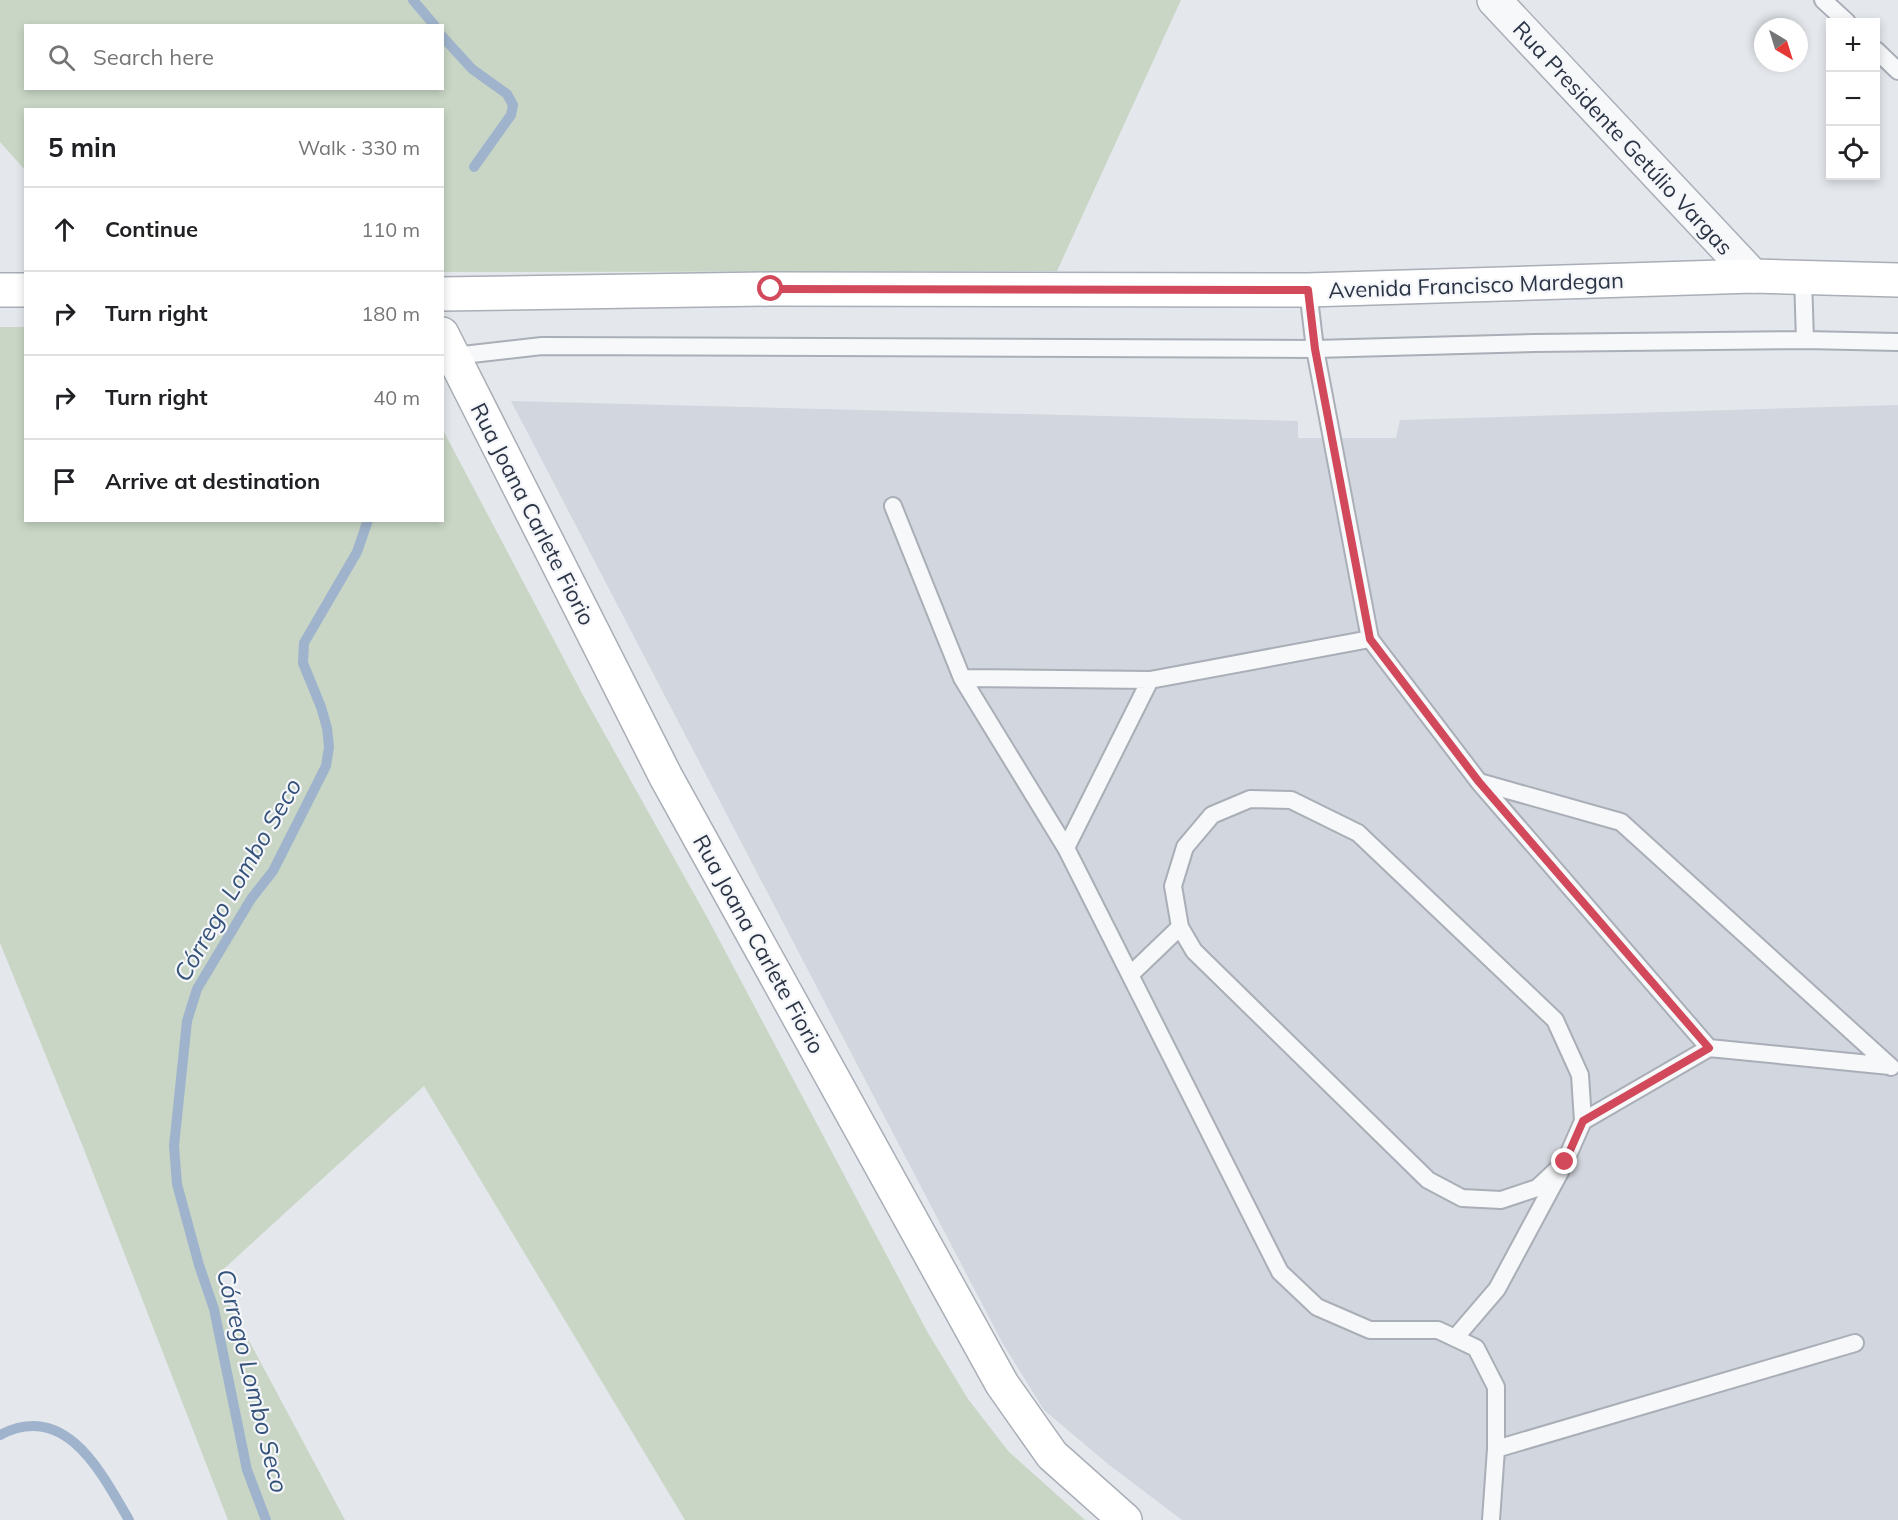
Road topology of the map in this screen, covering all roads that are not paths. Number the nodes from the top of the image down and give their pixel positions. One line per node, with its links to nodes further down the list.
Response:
1 (1494, 0): 6 (street, Rua Presidente Getúlio Vargas)
2 (1823, 0): 3 (lane)
3 (1843, 18)
4 (1880, 55): 5 (lane)
5 (1898, 71)
6 (1753, 276): 7 (main road, Avenida Francisco Mardegan); 11 (main road, Avenida Francisco Mardegan)
7 (1803, 278): 8 (main road, Avenida Francisco Mardegan); 13 (lane)
8 (1898, 280)
9 (0, 290): 10 (main road)
10 (24, 290)
11 (1308, 290): 12 (main road, Avenida Francisco Mardegan); 16 (lane)
12 (444, 294)
13 (1805, 340): 14 (lane); 16 (lane)
14 (1898, 342)
15 (448, 345): 16 (lane); 32 (main road, Rua Joana Carlete Fiorio)
16 (1315, 349): 18 (lane)
17 (893, 506): 19 (lane)
18 (1370, 639): 20 (lane); 21 (lane)
19 (962, 678): 20 (lane); 22 (lane)
20 (1150, 680): 22 (lane)
21 (1479, 782): 25 (lane); 26 (lane)
22 (1066, 848): 24 (lane)
23 (1180, 927): 24 (lane); 27 (lane); 28 (lane)
24 (1130, 975): 29 (lane)
25 (1709, 1048): 26 (lane); 27 (lane)
26 (1894, 1070)
27 (1583, 1121): 28 (lane)
28 (1565, 1162): 29 (lane)
29 (1455, 1338): 31 (lane)
30 (1855, 1343): 31 (lane)
31 (1496, 1449): 33 (lane)
32 (1125, 1520)
33 (1491, 1520)

